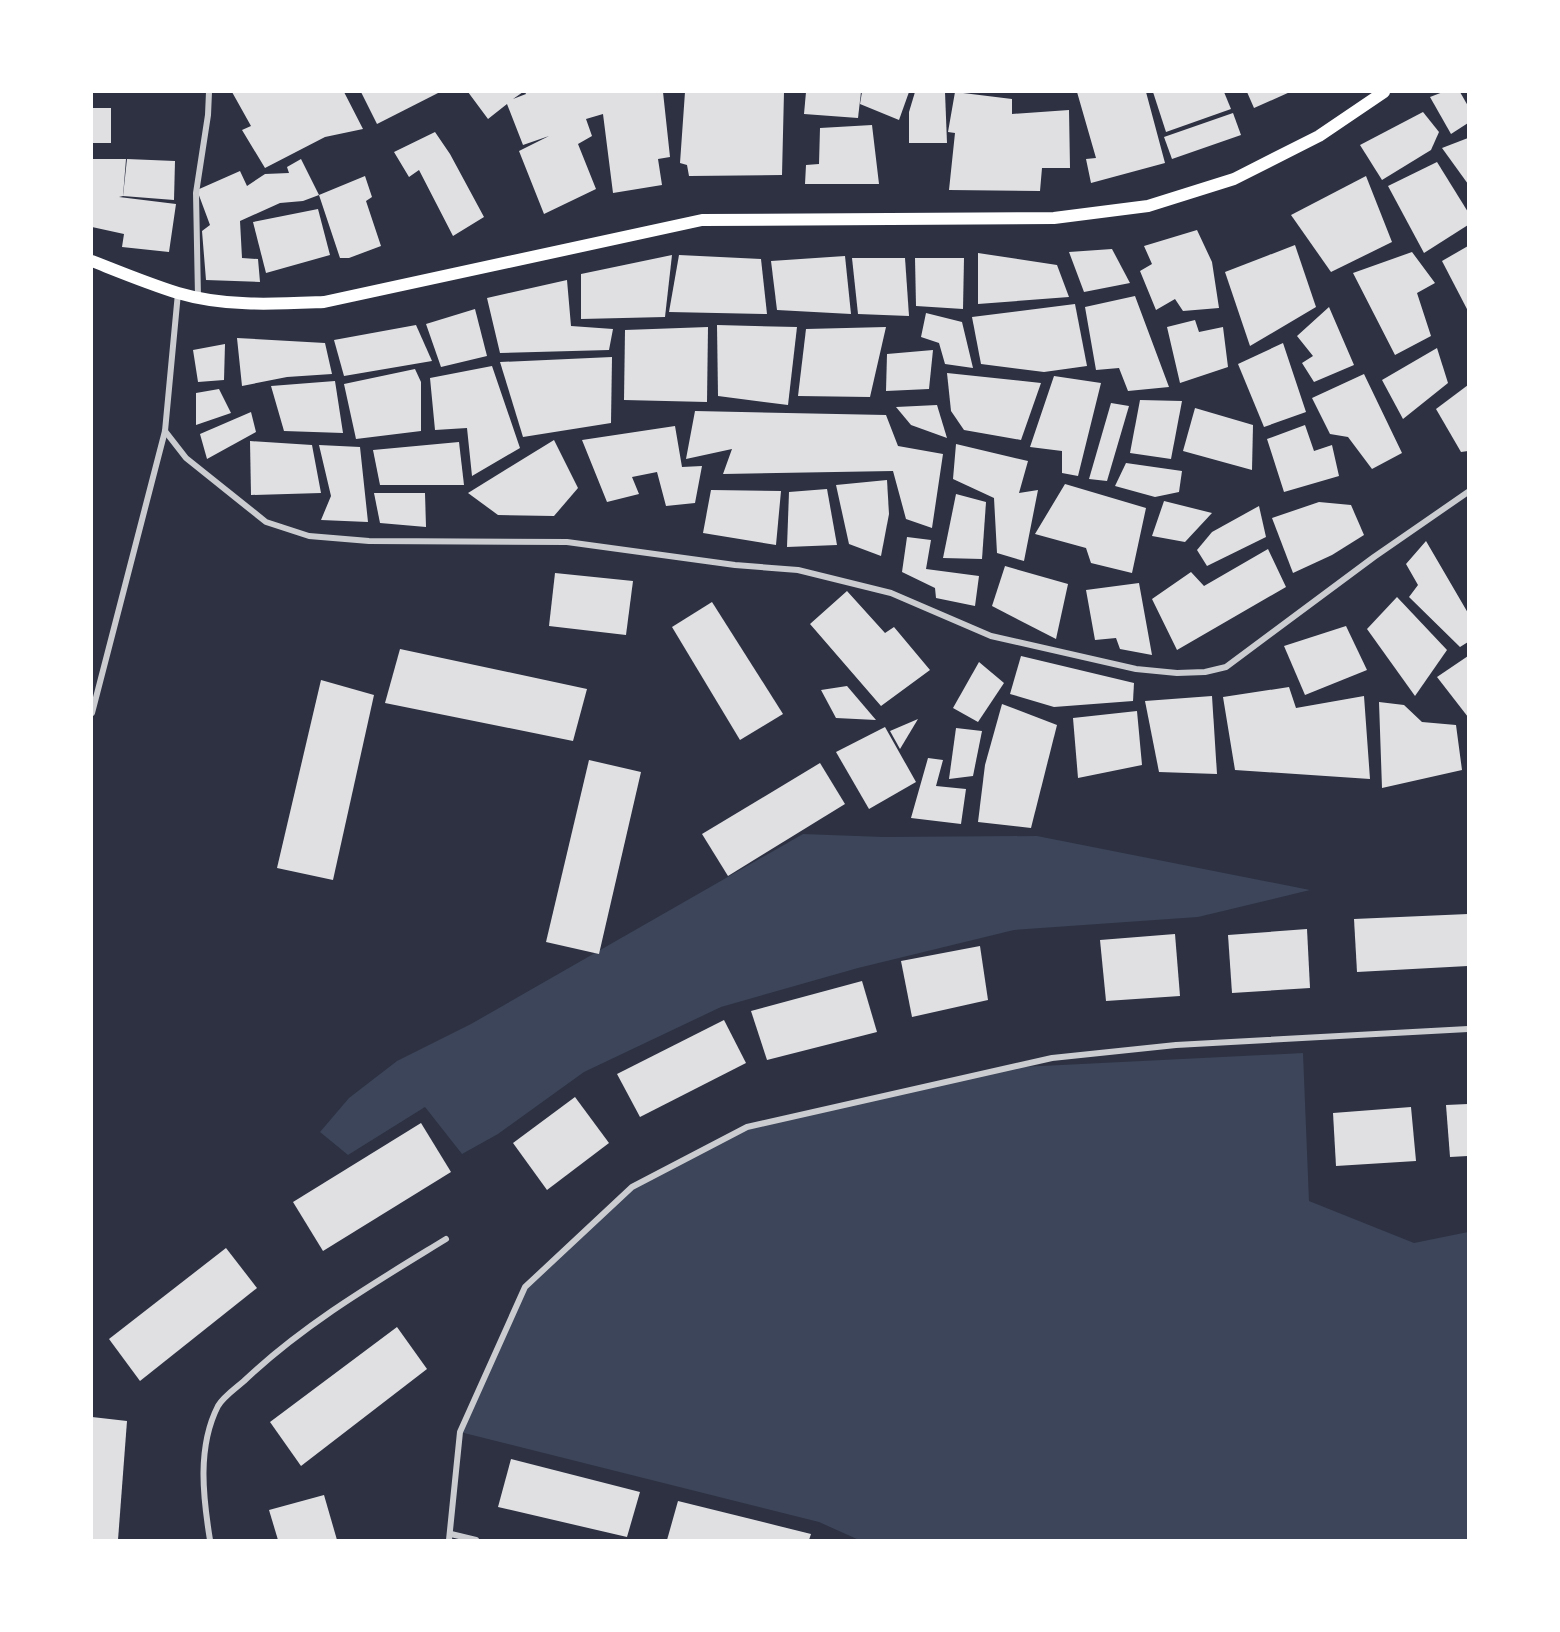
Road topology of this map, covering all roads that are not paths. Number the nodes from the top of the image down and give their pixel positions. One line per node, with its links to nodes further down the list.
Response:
1 (209, 92): 5 (street)
2 (1384, 92): 5 (main road)
3 (92, 261): 4 (main road)
4 (178, 293): 5 (main road); 6 (street)
5 (198, 297)
6 (165, 431): 7 (street); 8 (street)
7 (1468, 492)
8 (92, 713)
9 (1468, 1029): 11 (street)
10 (446, 1239): 12 (street)
11 (450, 1537): 13 (street)
12 (210, 1540)
13 (476, 1540)

